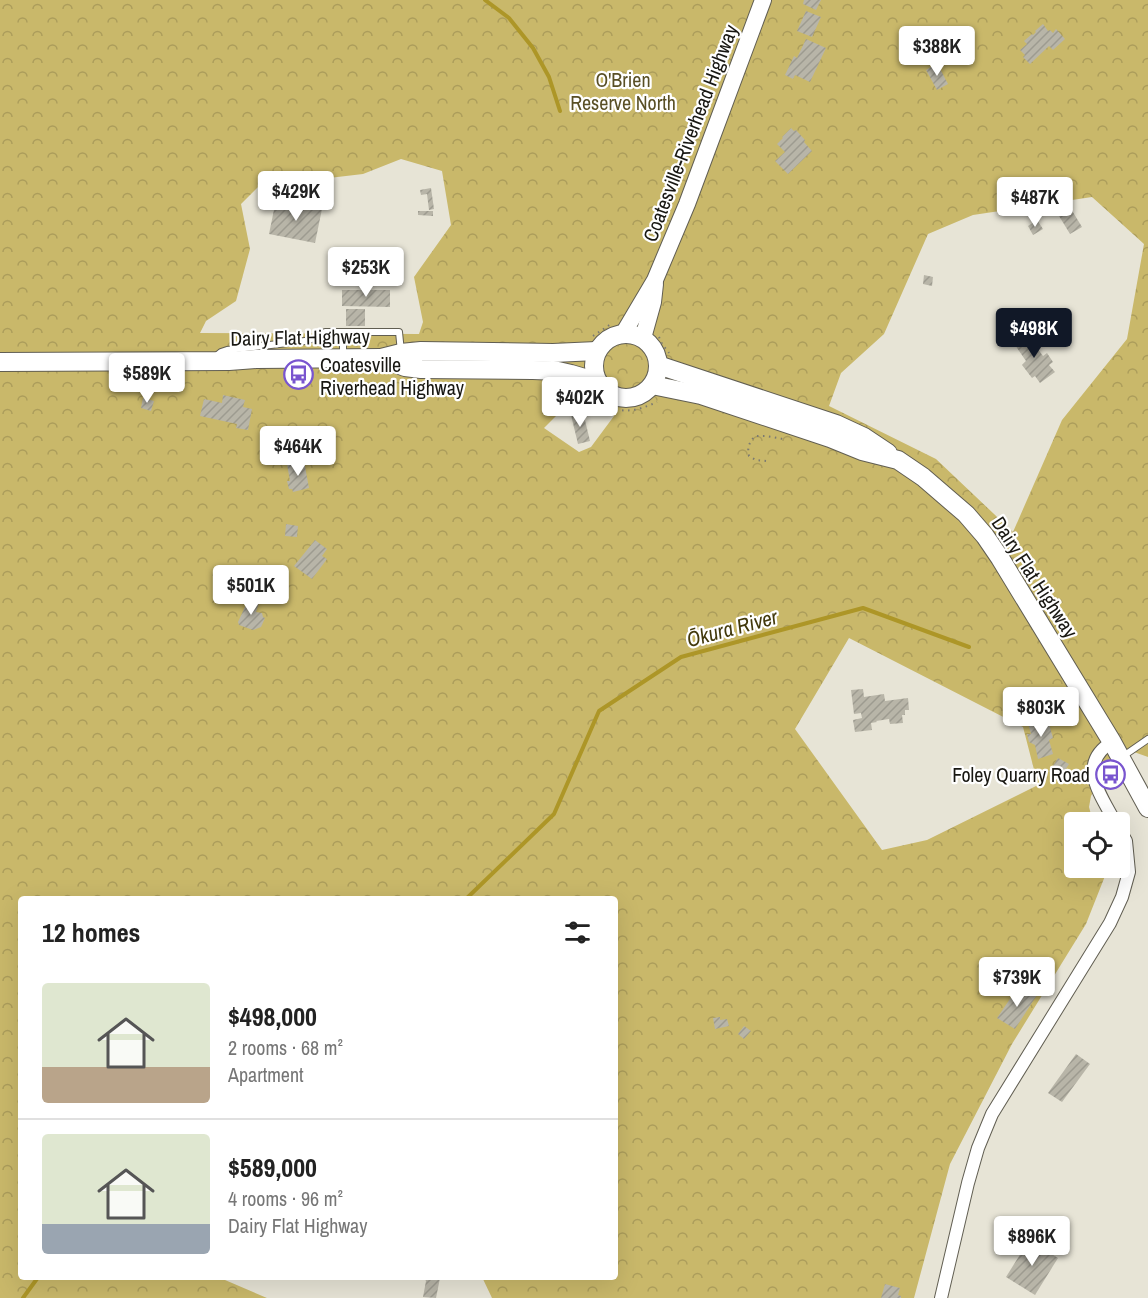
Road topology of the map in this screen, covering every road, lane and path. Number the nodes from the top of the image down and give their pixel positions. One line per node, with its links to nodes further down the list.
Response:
1 (763, 0): 2 (main road, Coatesville-Riverhead Highway)
2 (655, 280): 3 (main road, Coatesville-Riverhead Highway); 5 (main road, Coatesville-Riverhead Highway)
3 (618, 328): 5 (main road); 6 (path); 6 (main road)
4 (343, 332): 7 (lane); 8 (lane); 10 (lane)
5 (643, 338): 12 (main road)
6 (595, 344): 7 (main road); 13 (main road)
7 (401, 353): 9 (main road)
8 (343, 358): 9 (main road, Dairy Flat Highway); 10 (main road, Dairy Flat Highway)
9 (381, 358): 13 (main road, Dairy Flat Highway)
10 (210, 361): 11 (main road, Dairy Flat Highway)
11 (0, 362)
12 (658, 365): 14 (main road); 16 (main road)
13 (595, 389): 14 (main road, Dairy Flat Highway); 14 (path)
14 (655, 393): 15 (main road, Dairy Flat Highway)
15 (800, 429): 16 (main road, Dairy Flat Highway); 17 (path)
16 (898, 460): 19 (main road, Dairy Flat Highway)
17 (766, 461)
18 (1148, 738): 19 (lane)
19 (1116, 750): 20 (main road, Dairy Flat Highway); 21 (street)
20 (1148, 808)
21 (1111, 812)
22 (1127, 878): 23 (street)
23 (941, 1298)

